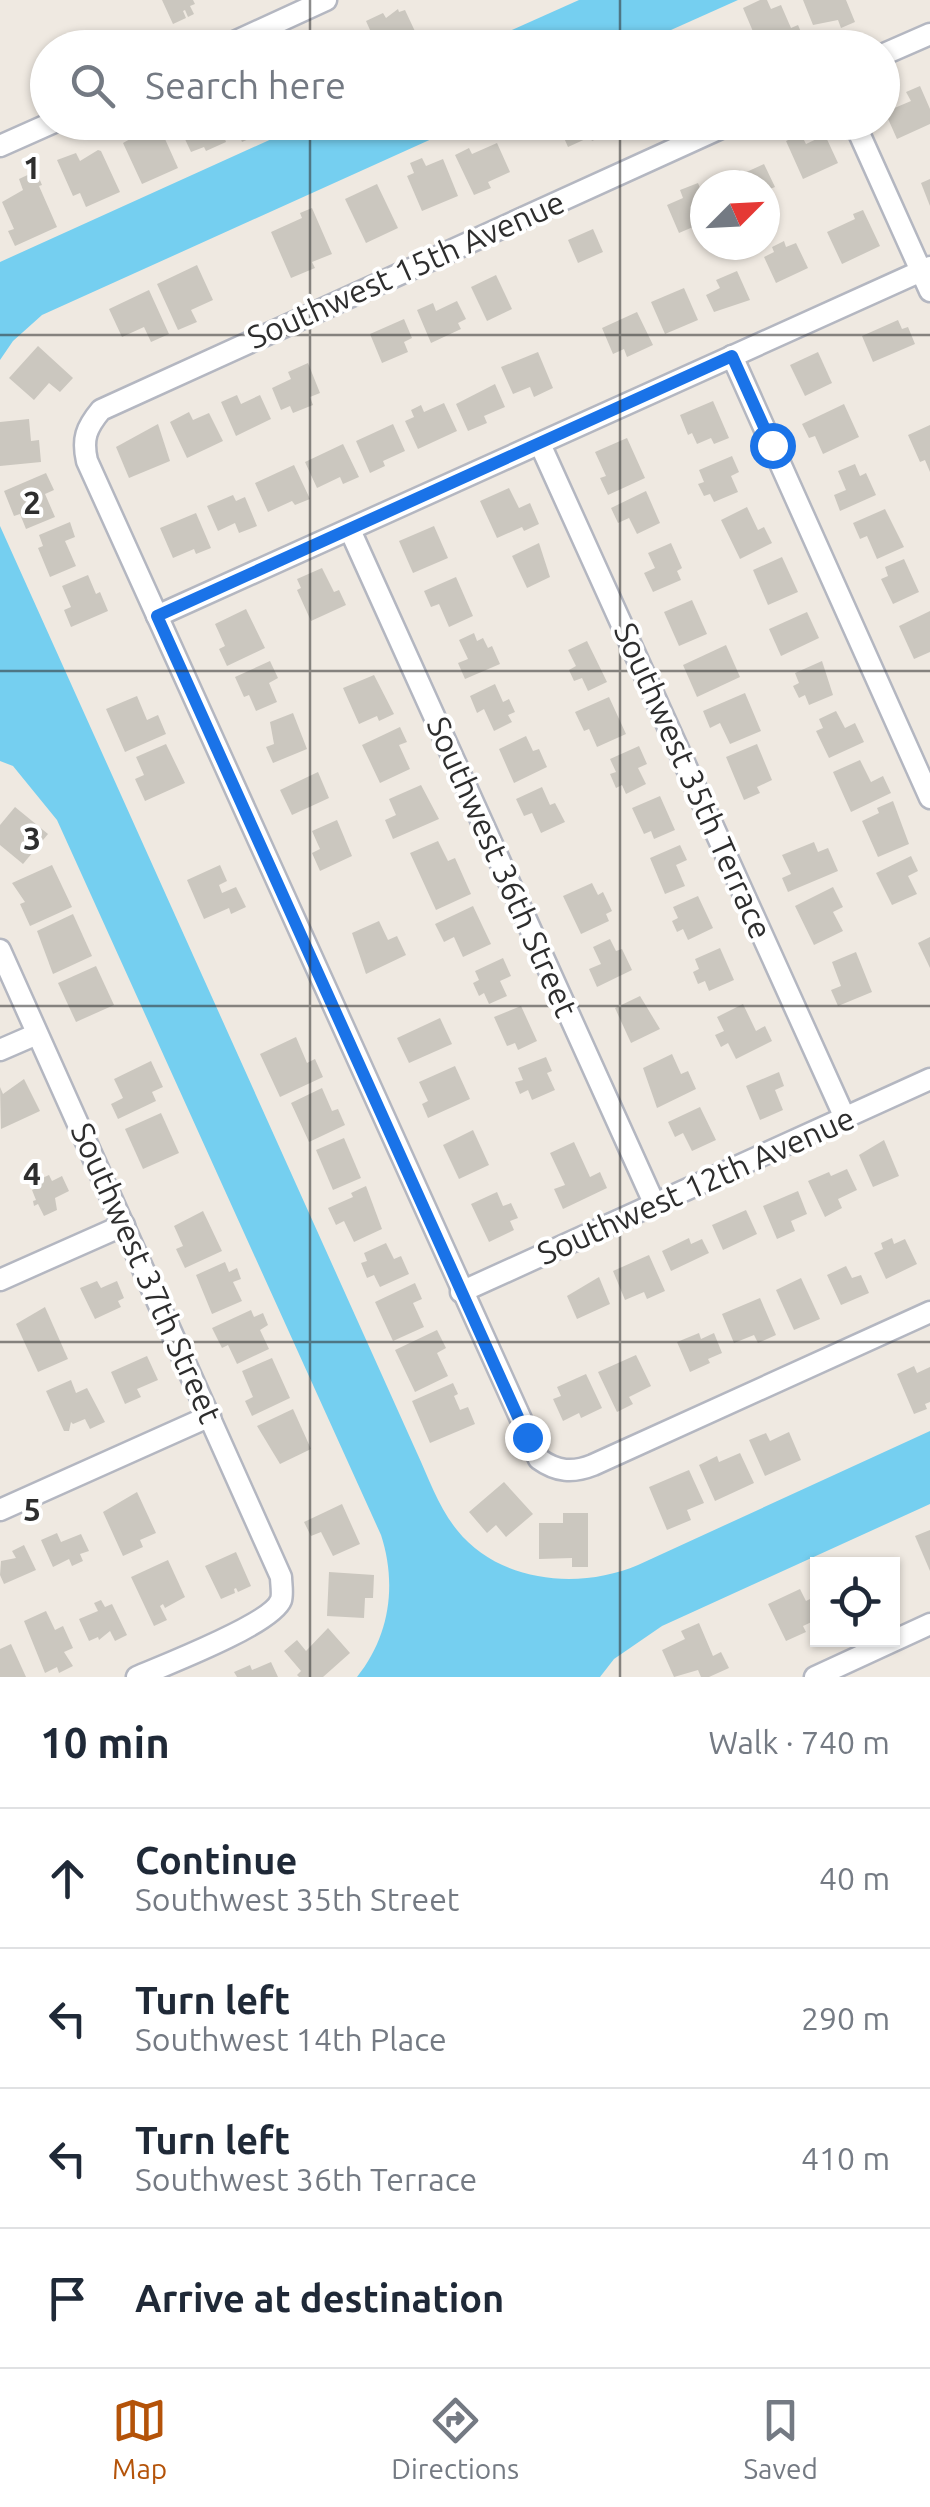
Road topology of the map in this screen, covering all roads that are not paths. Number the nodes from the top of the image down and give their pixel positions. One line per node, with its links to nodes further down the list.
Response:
1 (326, 0): 2 (street)
2 (260, 30)
3 (930, 34): 4 (street)
4 (900, 47)
5 (30, 131): 8 (street)
6 (694, 140): 13 (street, Southwest 15th Avenue)
7 (863, 140): 9 (street)
8 (2, 141)
9 (927, 276): 10 (street)
10 (732, 356): 11 (street); 14 (street)
11 (540, 444): 12 (street); 19 (street, Southwest 35th Terrace)
12 (350, 530): 13 (street); 20 (street, Southwest 36th Street)
13 (157, 616): 23 (street)
14 (930, 798)
15 (0, 950): 16 (street, Southwest 37th Street)
16 (38, 1034): 17 (street); 21 (street, Southwest 37th Street)
17 (0, 1050)
18 (930, 1080): 19 (street, Southwest 12th Avenue)
19 (845, 1118): 20 (street, Southwest 12th Avenue)
20 (655, 1205): 23 (street, Southwest 12th Avenue)
21 (124, 1225): 22 (street); 25 (street, Southwest 37th Street)
22 (0, 1280)
23 (461, 1292): 24 (street)
24 (930, 1312)
25 (210, 1416): 26 (street); 28 (street, Southwest 37th Street)
26 (0, 1510)
27 (930, 1624): 29 (street)
28 (137, 1677)
29 (815, 1677)

